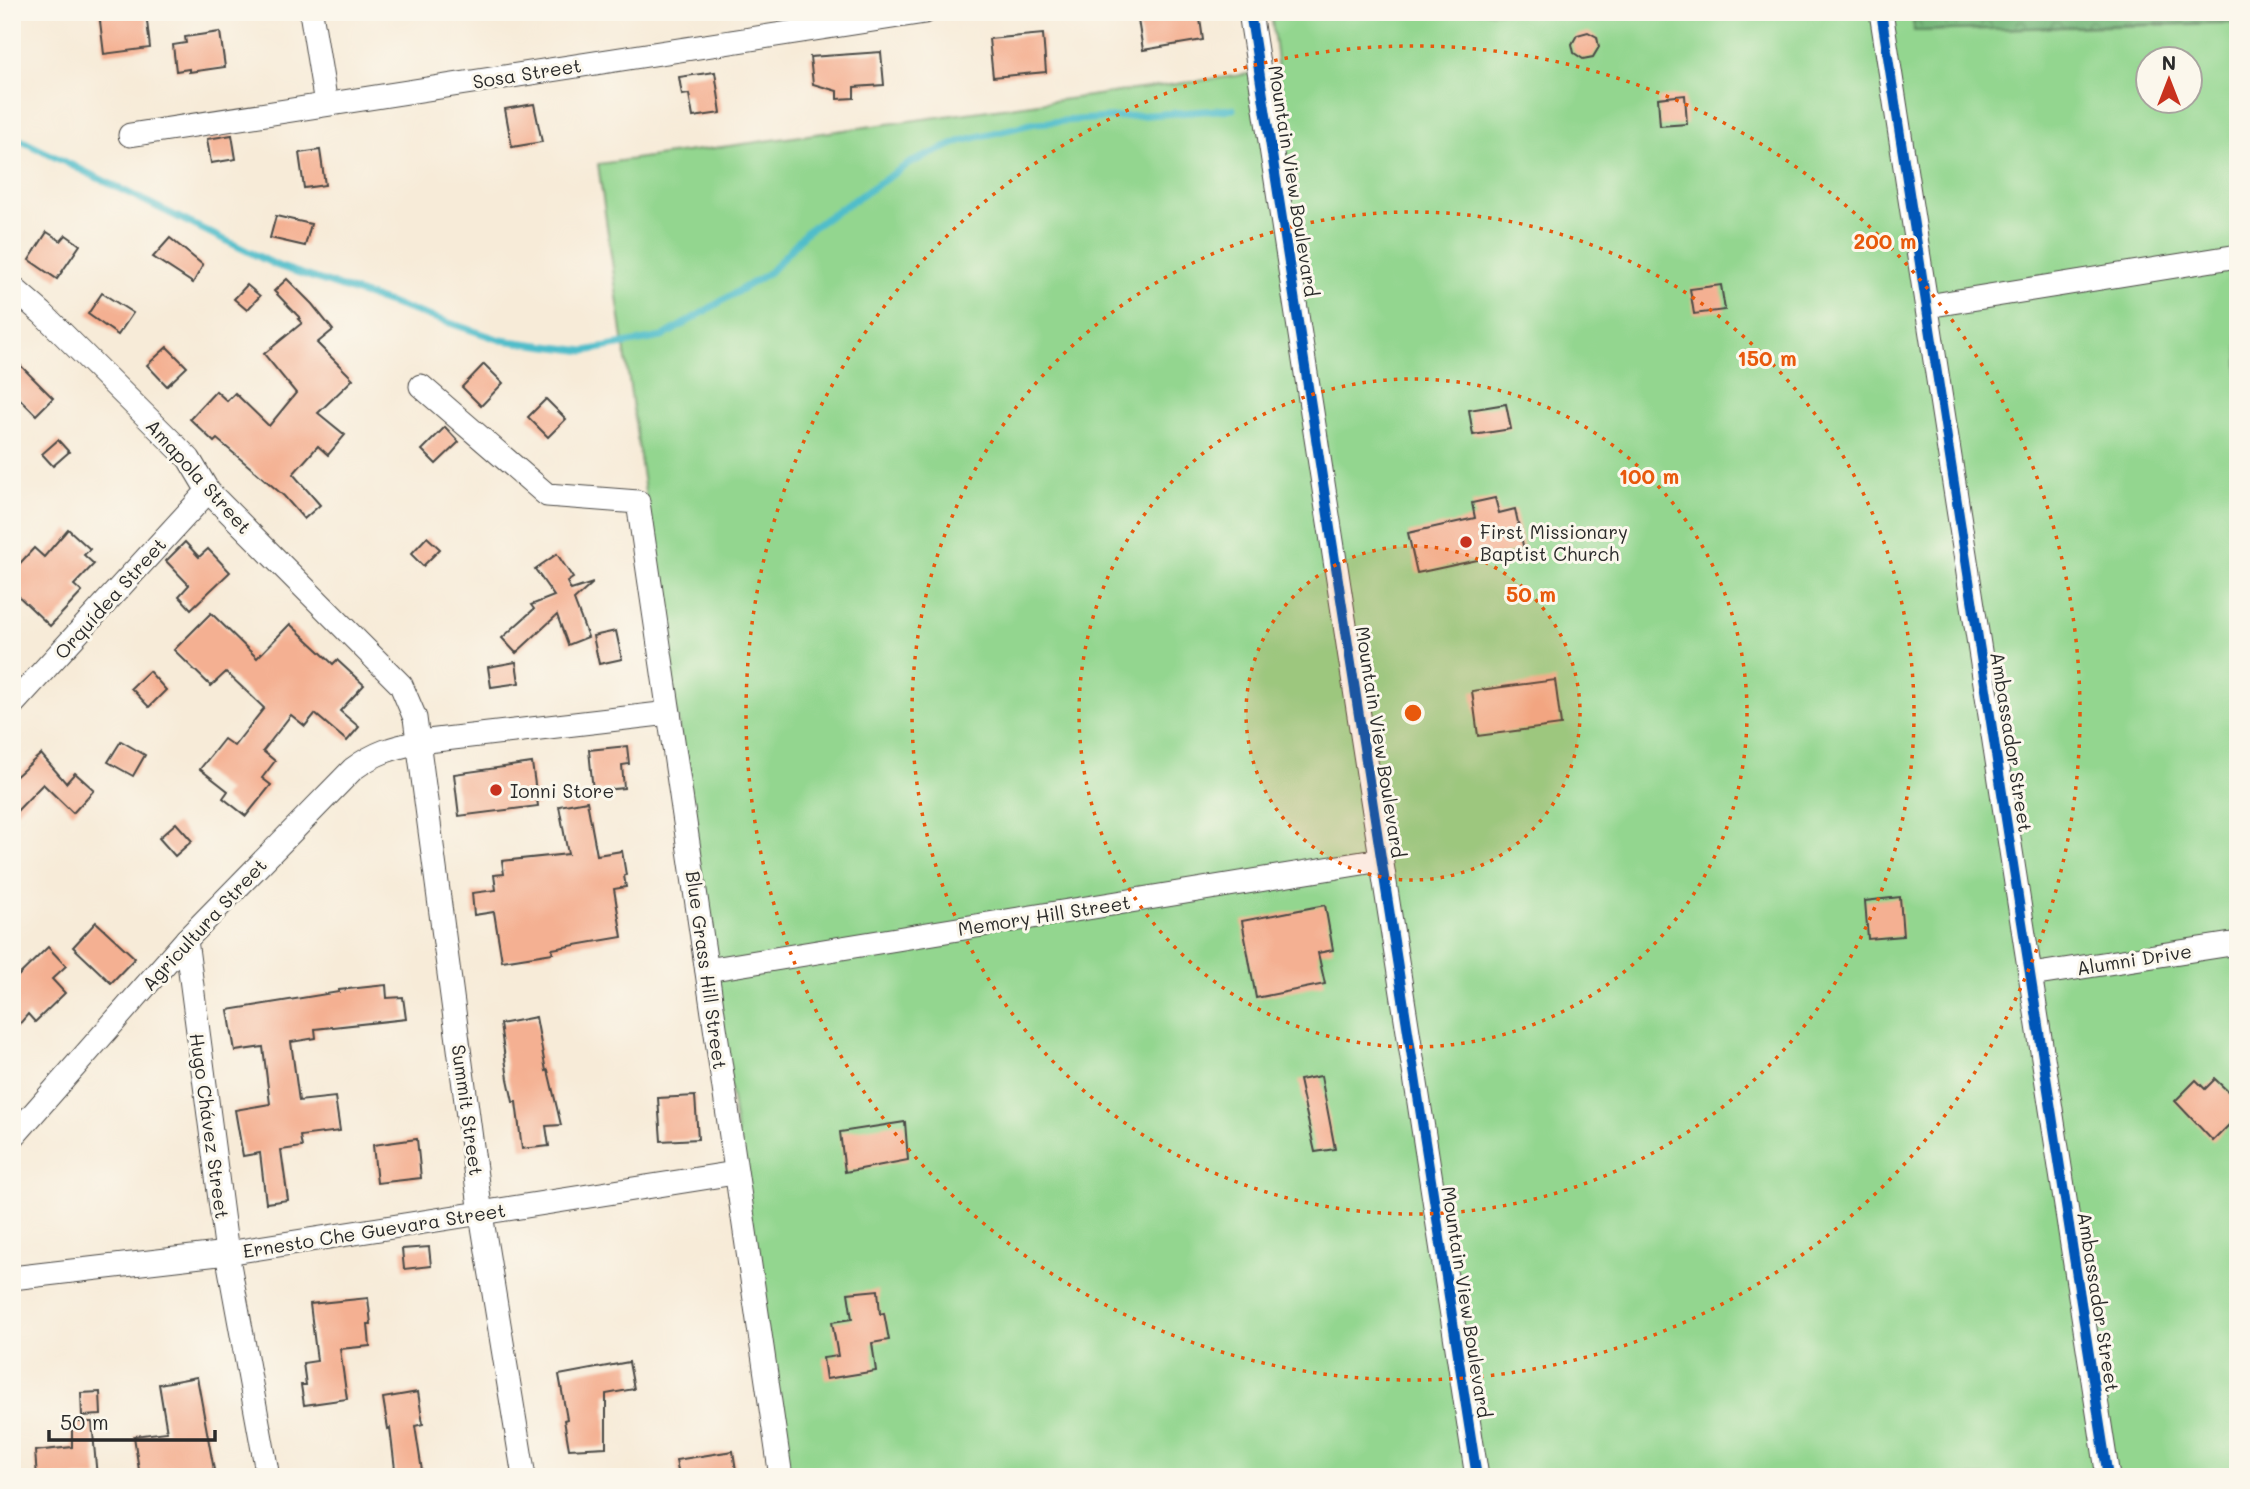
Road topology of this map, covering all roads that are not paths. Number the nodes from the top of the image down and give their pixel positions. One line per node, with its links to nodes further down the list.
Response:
1 (311, 12): 5 (street)
2 (925, 12): 5 (street, Sosa Street)
3 (1250, 12): 15 (street, Mountain View Boulevard)
4 (1881, 12): 9 (street, Ambassador Street)
5 (326, 104): 6 (street, Sosa Street)
6 (130, 135)
7 (2238, 256): 9 (street)
8 (12, 287): 11 (street, Amapola Street)
9 (1927, 306): 19 (street, Ambassador Street)
10 (421, 386): 13 (street, Blue Grass Hill Street)
11 (208, 491): 12 (street, Orquídea Street); 14 (street, Amapola Street)
12 (12, 705)
13 (669, 713): 14 (street); 18 (street, Blue Grass Hill Street)
14 (419, 742): 16 (street, Agricultura Street); 22 (street, Summit Street)
15 (1381, 860): 18 (street, Memory Hill Street); 28 (street, Mountain View Boulevard)
16 (186, 940): 20 (street, Agricultura Street); 23 (street, Hugo Chávez Street)
17 (2238, 943): 19 (street, Alumni Drive)
18 (707, 970): 21 (street, Blue Grass Hill Street)
19 (2031, 975): 29 (street, Ambassador Street)
20 (12, 1138)
21 (735, 1173): 22 (street, Ernesto Che Guevara Street); 27 (street, Blue Grass Hill Street)
22 (481, 1214): 23 (street, Ernesto Che Guevara Street); 26 (street, Summit Street)
23 (227, 1253): 24 (street, Ernesto Che Guevara Street); 25 (street, Hugo Chávez Street)
24 (12, 1279)
25 (268, 1477)
26 (524, 1477)
27 (781, 1477)
28 (1476, 1477)
29 (2108, 1477)

